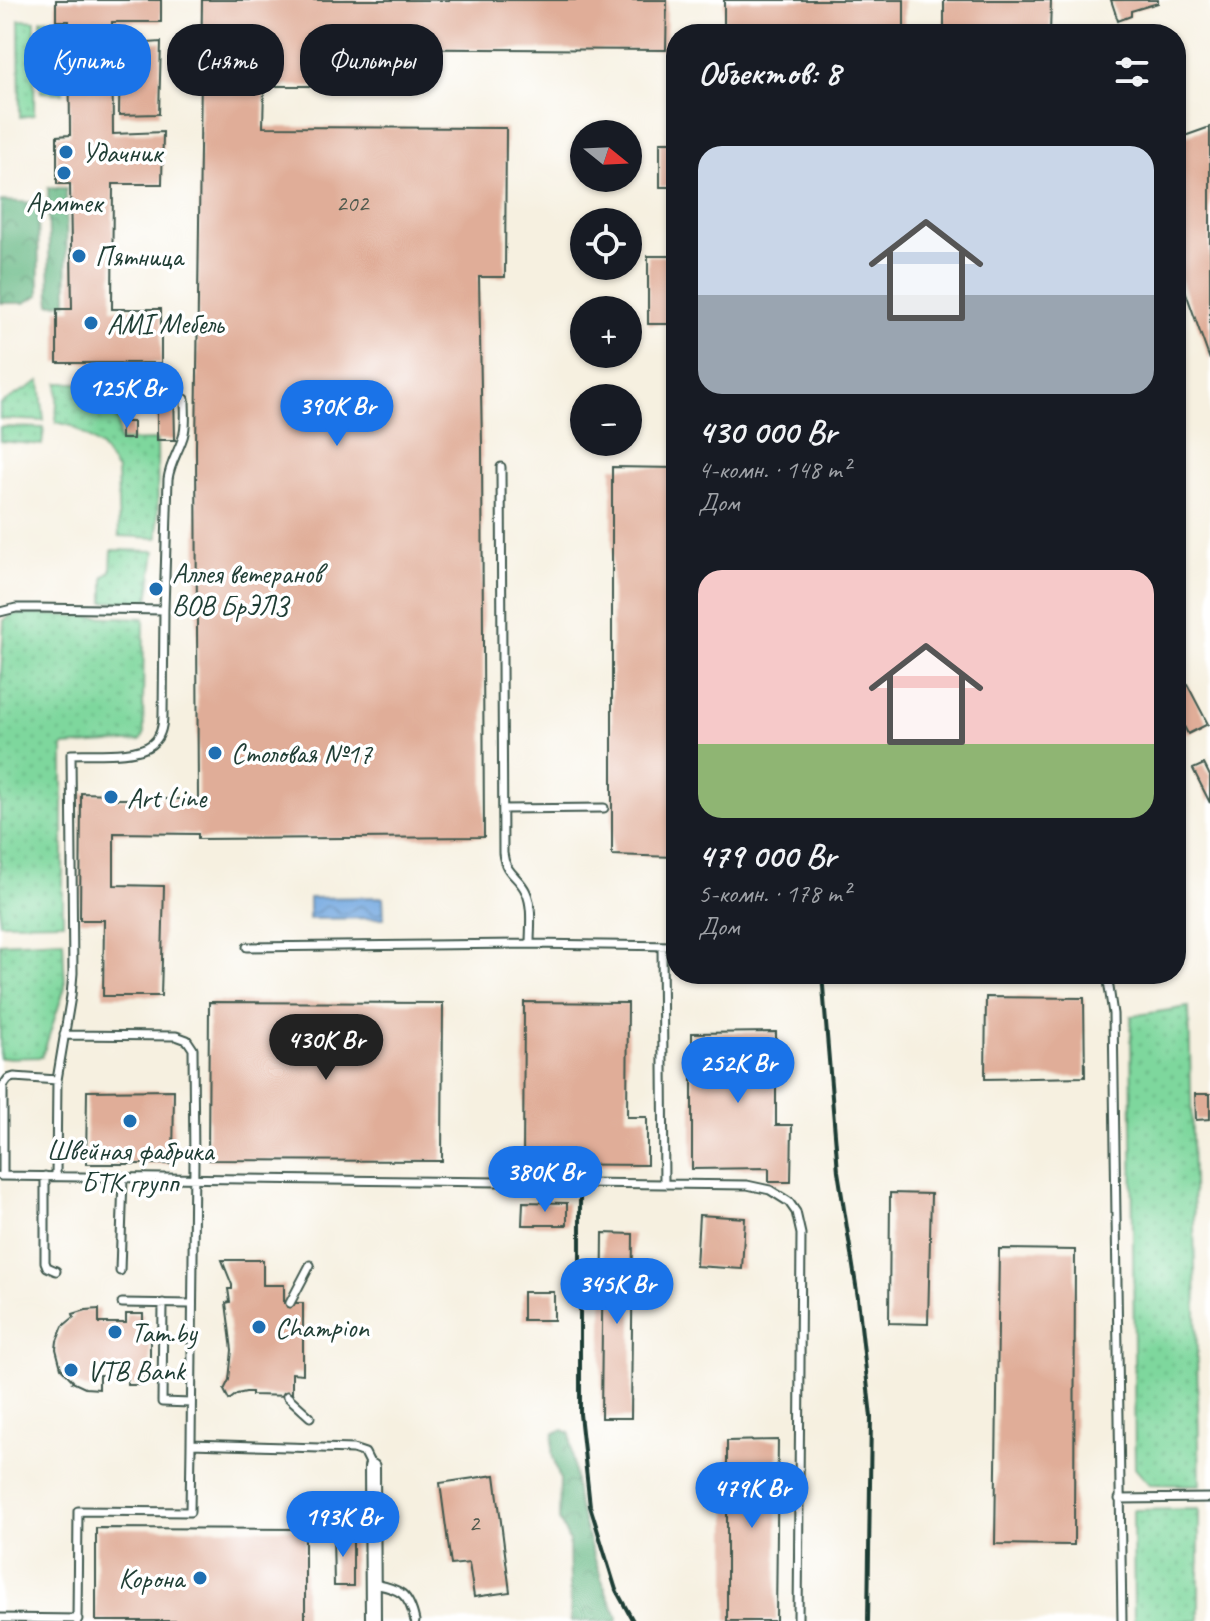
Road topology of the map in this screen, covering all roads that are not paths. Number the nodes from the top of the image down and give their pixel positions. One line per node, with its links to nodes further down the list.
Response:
1 (185, 399): 3 (lane)
2 (501, 467): 6 (lane)
3 (164, 610): 4 (lane); 12 (lane)
4 (0, 612)
5 (604, 808): 6 (lane)
6 (503, 809): 7 (lane)
7 (530, 944): 8 (lane); 10 (lane)
8 (662, 946): 9 (lane); 19 (lane)
9 (666, 946)
10 (247, 947)
11 (1108, 984): 33 (lane)
12 (64, 1035): 13 (lane); 18 (lane)
13 (57, 1080): 14 (lane); 16 (lane)
14 (2, 1176): 15 (lane)
15 (45, 1176): 16 (lane); 21 (lane)
16 (56, 1176): 17 (lane)
17 (123, 1177): 18 (lane); 22 (lane)
18 (193, 1177): 19 (lane); 26 (lane)
19 (664, 1183): 39 (lane)
20 (310, 1265): 25 (lane)
21 (56, 1271)
22 (120, 1271)
23 (122, 1303): 24 (lane)
24 (163, 1303): 26 (lane); 28 (lane)
25 (290, 1303)
26 (191, 1304): 28 (lane)
27 (287, 1396): 29 (lane)
28 (191, 1403): 30 (lane)
29 (310, 1417)
30 (191, 1444): 31 (lane); 36 (lane)
31 (372, 1467): 34 (street)
32 (1210, 1498): 33 (lane)
33 (1119, 1499): 40 (lane)
34 (372, 1583): 37 (street); 38 (lane)
35 (0, 1618): 36 (lane)
36 (78, 1620)
37 (373, 1621)
38 (415, 1621)
39 (798, 1621)
40 (1122, 1621)

